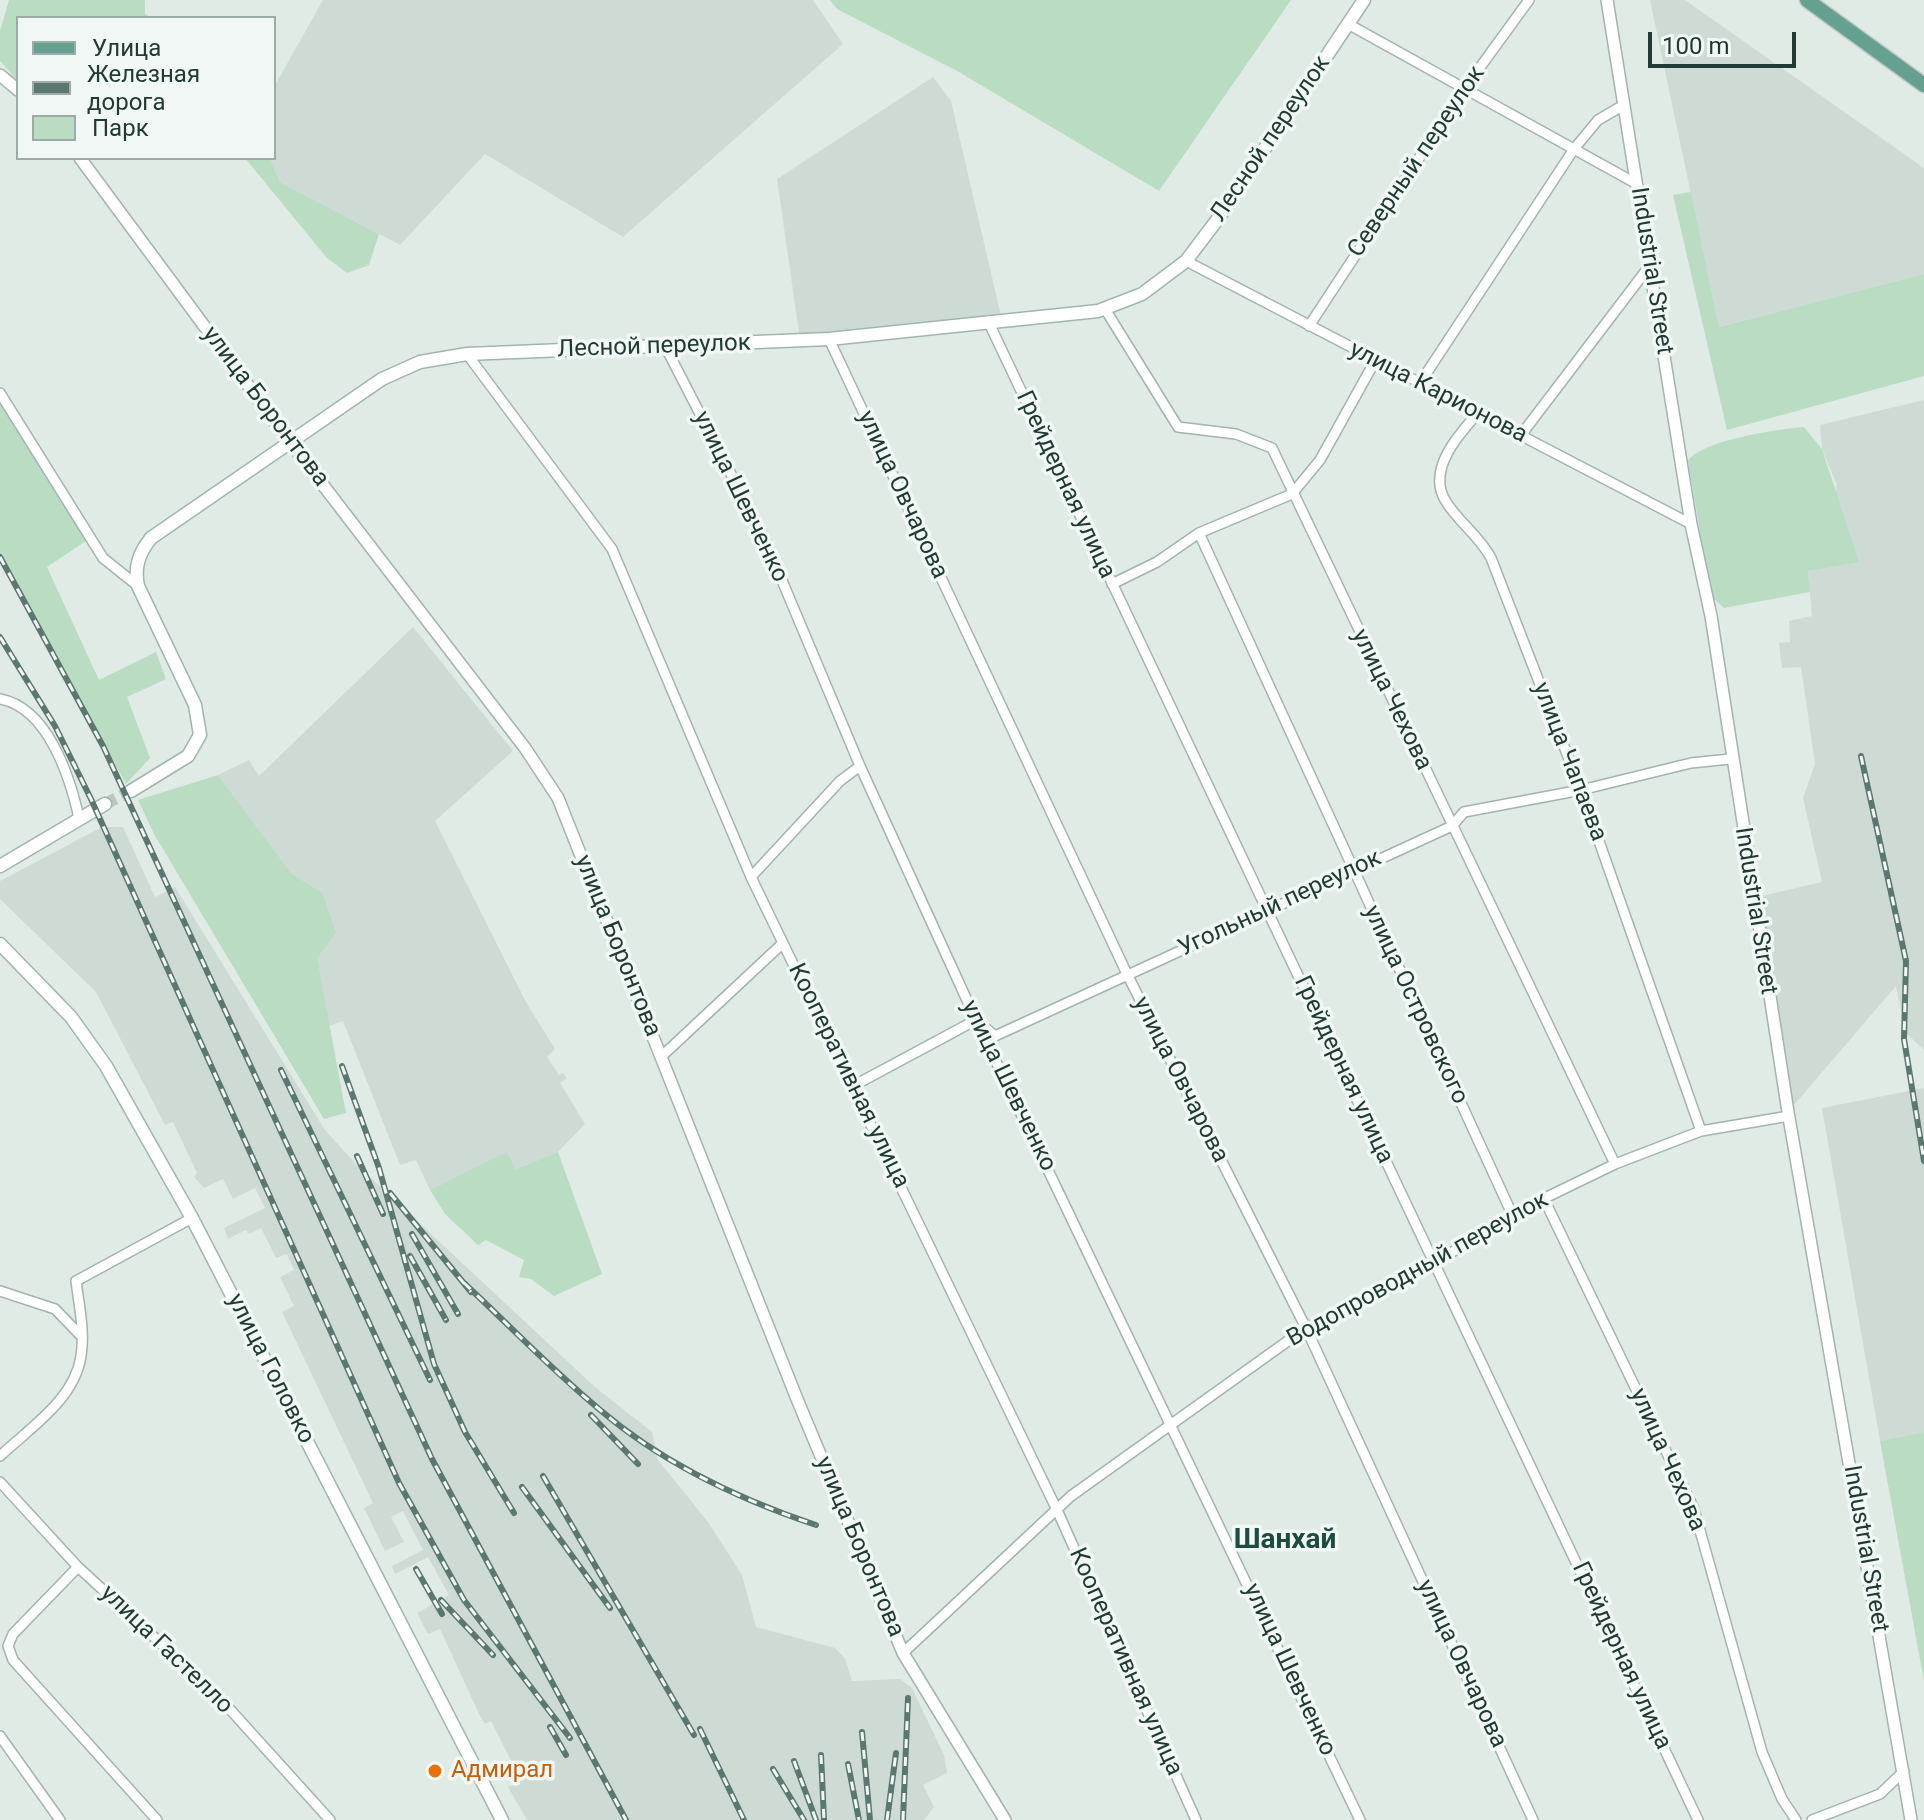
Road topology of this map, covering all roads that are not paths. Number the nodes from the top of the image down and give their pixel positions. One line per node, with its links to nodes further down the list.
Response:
1 (1364, 0): 5 (main road, Лесной переулок)
2 (1529, 0): 9 (street, Северный переулок)
3 (1607, 0): 10 (street, Industrial Street)
4 (1807, 0): 7 (main road)
5 (1348, 24): 9 (street); 14 (main road, Лесной переулок)
6 (0, 75): 8 (street)
7 (1924, 85)
8 (16, 88)
9 (1465, 88): 11 (street); 18 (street, Северный переулок)
10 (1622, 106): 11 (street); 13 (street, Industrial Street)
11 (1574, 149): 13 (street); 23 (street)
12 (81, 160): 27 (street, улица Боронтова)
13 (1637, 184): 15 (street, Industrial Street)
14 (1186, 261): 16 (main road, Лесной переулок); 18 (street, улица Карионова)
15 (1651, 264): 26 (street); 29 (street, Industrial Street)
16 (1105, 309): 17 (main road, Лесной переулок); 28 (street, улица Чехова)
17 (988, 321): 19 (main road, Лесной переулок); 31 (street, Грейдерная улица)
18 (1309, 326): 22 (street, улица Карионова)
19 (829, 339): 20 (main road, Лесной переулок); 47 (street, улица Овчарова)
20 (666, 348): 21 (main road, Лесной переулок); 35 (street, улица Шевченко)
21 (467, 354): 27 (main road, Лесной переулок); 43 (street, Кооперативная улица)
22 (1375, 361): 23 (street, улица Карионова); 28 (street)
23 (1420, 383): 25 (street, улица Карионова)
24 (0, 393): 32 (street)
25 (1478, 413): 26 (street, улица Карионова); 36 (street, улица Чапаева)
26 (1521, 435): 29 (street, улица Карионова)
27 (290, 442): 32 (main road, Лесной переулок); 49 (street, улица Боронтова)
28 (1292, 494): 30 (street); 40 (street, улица Чехова)
29 (1691, 524): 34 (street, Industrial Street)
30 (1199, 533): 31 (street); 42 (street, улица Островского)
31 (1112, 584): 44 (street, Грейдерная улица)
32 (138, 586): 37 (main road)
33 (0, 699): 39 (street)
34 (1730, 759): 36 (street, Угольный переулок); 51 (street, Industrial Street)
35 (860, 766): 43 (street); 48 (street, улица Шевченко)
36 (1581, 790): 40 (street, Угольный переулок); 52 (street, улица Чапаева)
37 (131, 791)
38 (105, 804): 39 (main road)
39 (79, 818): 41 (main road)
40 (1452, 826): 42 (street, Угольный переулок); 53 (street, улица Чехова)
41 (0, 866)
42 (1352, 870): 44 (street, Угольный переулок); 55 (street, улица Островского)
43 (751, 877): 45 (street, Кооперативная улица)
44 (1267, 909): 47 (street, Угольный переулок); 57 (street, Грейдерная улица)
45 (783, 943): 49 (street); 50 (street, Кооперативная улица)
46 (0, 944): 56 (main road, улица Головко)
47 (1127, 974): 48 (street, Угольный переулок); 59 (street, улица Овчарова)
48 (976, 1020): 50 (street); 61 (street, улица Шевченко)
49 (662, 1056): 66 (street, улица Боронтова)
50 (853, 1086): 64 (street, Кооперативная улица)
51 (1789, 1116): 52 (street, Водопроводный переулок); 68 (street, Industrial Street)
52 (1701, 1131): 53 (street, Водопроводный переулок)
53 (1615, 1164): 54 (street, Водопроводный переулок)
54 (1544, 1199): 55 (street, Водопроводный переулок); 78 (street, улица Чехова)
55 (1512, 1214): 57 (street, Водопроводный переулок)
56 (192, 1218): 60 (street); 72 (main road, улица Головко)
57 (1435, 1263): 59 (street, Водопроводный переулок); 77 (street, Грейдерная улица)
58 (0, 1291): 60 (street)
59 (1306, 1328): 61 (street, Водопроводный переулок); 76 (street, улица Овчарова)
60 (82, 1337): 62 (street)
61 (1171, 1423): 64 (street, Водопроводный переулок); 75 (street, улица Шевченко)
62 (0, 1456)
63 (0, 1482): 65 (street, улица Гастелло)
64 (1057, 1510): 66 (street, Водопроводный переулок); 74 (street, Кооперативная улица)
65 (78, 1567): 70 (street); 71 (street, улица Гастелло)
66 (903, 1653): 73 (street, улица Боронтова)
67 (0, 1736): 69 (street)
68 (1904, 1771): 79 (street); 80 (street, Industrial Street)
69 (60, 1820)
70 (157, 1820)
71 (330, 1820)
72 (502, 1820)
73 (1005, 1820)
74 (1196, 1820)
75 (1360, 1820)
76 (1533, 1820)
77 (1698, 1820)
78 (1796, 1820)
79 (1812, 1820)
80 (1911, 1820)

